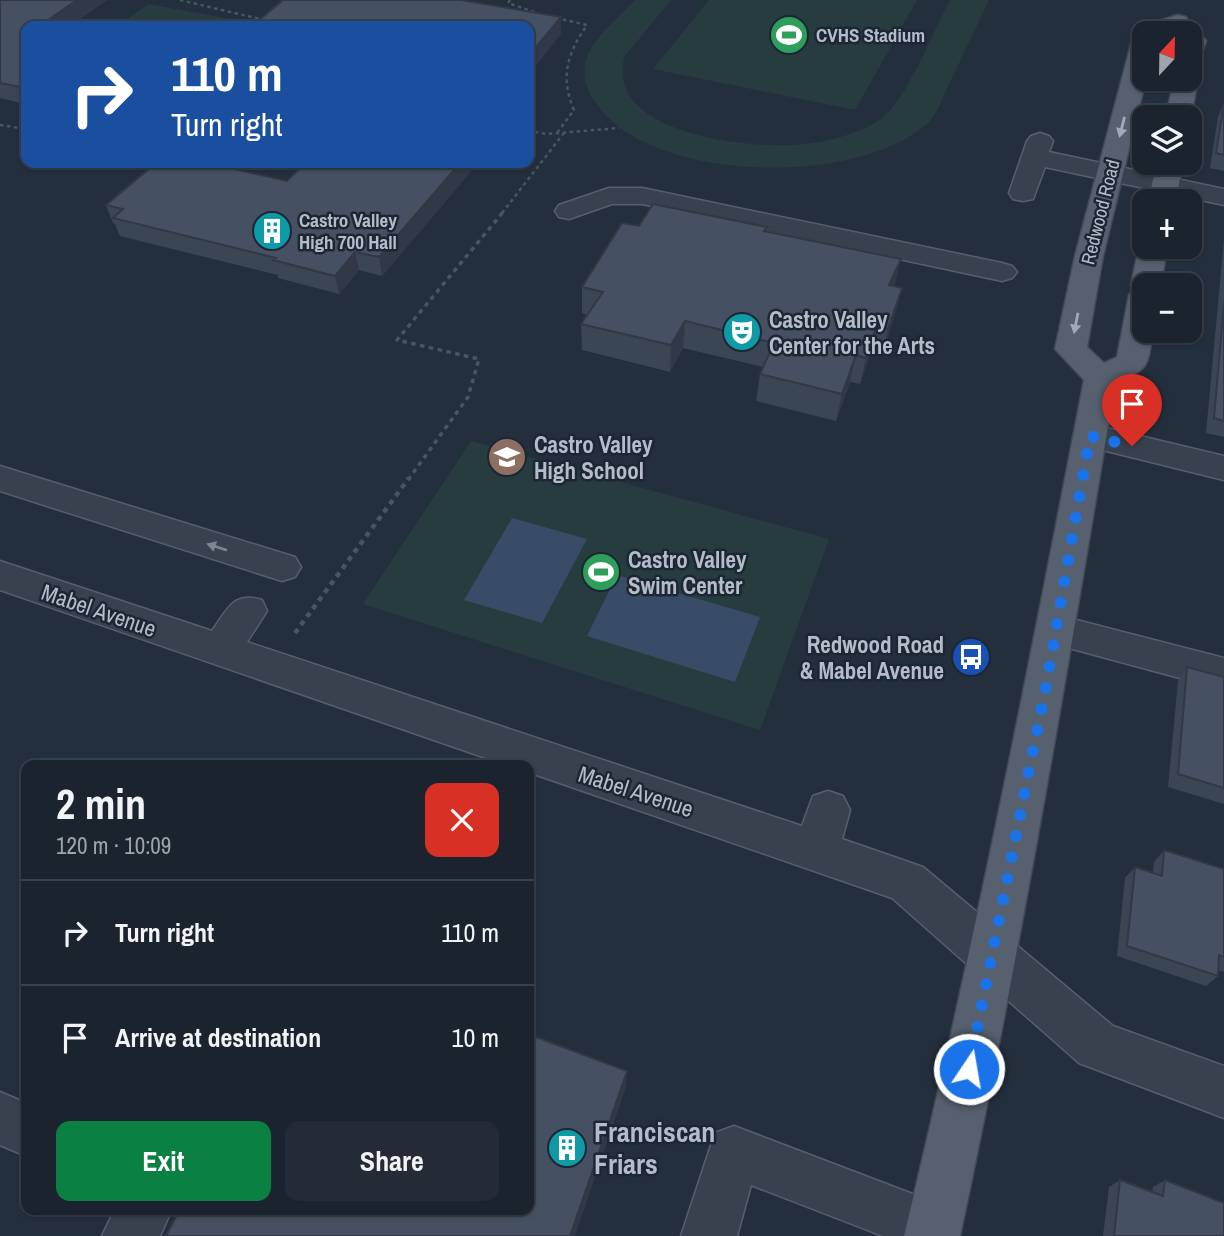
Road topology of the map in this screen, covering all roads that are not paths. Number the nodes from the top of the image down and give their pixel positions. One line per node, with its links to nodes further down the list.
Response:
1 (1132, 86): 2 (main road, Redwood Road, one-way to 2)
2 (1110, 173): 3 (street); 4 (street); 9 (main road, Redwood Road, one-way to 9)
3 (1166, 183): 5 (street)
4 (1023, 194)
5 (1224, 197)
6 (569, 211): 7 (street)
7 (1002, 272)
8 (1136, 343): 9 (main road)
9 (1100, 378): 10 (main road)
10 (1090, 436): 11 (street); 16 (main road)
11 (1224, 468)
12 (0, 478): 13 (street, one-way to 12)
13 (282, 567)
14 (0, 576): 17 (street, Mabel Avenue)
15 (248, 611): 17 (street)
16 (1057, 630): 18 (street); 19 (main road)
17 (219, 651): 19 (street, Mabel Avenue)
18 (1224, 674)
19 (993, 954): 20 (street, Mabel Avenue); 24 (main road)
20 (1224, 1092)
21 (0, 1118): 22 (street)
22 (21, 1128)
23 (142, 1215): 25 (street)
24 (933, 1232): 26 (street)
25 (130, 1236)
26 (709, 1236)

